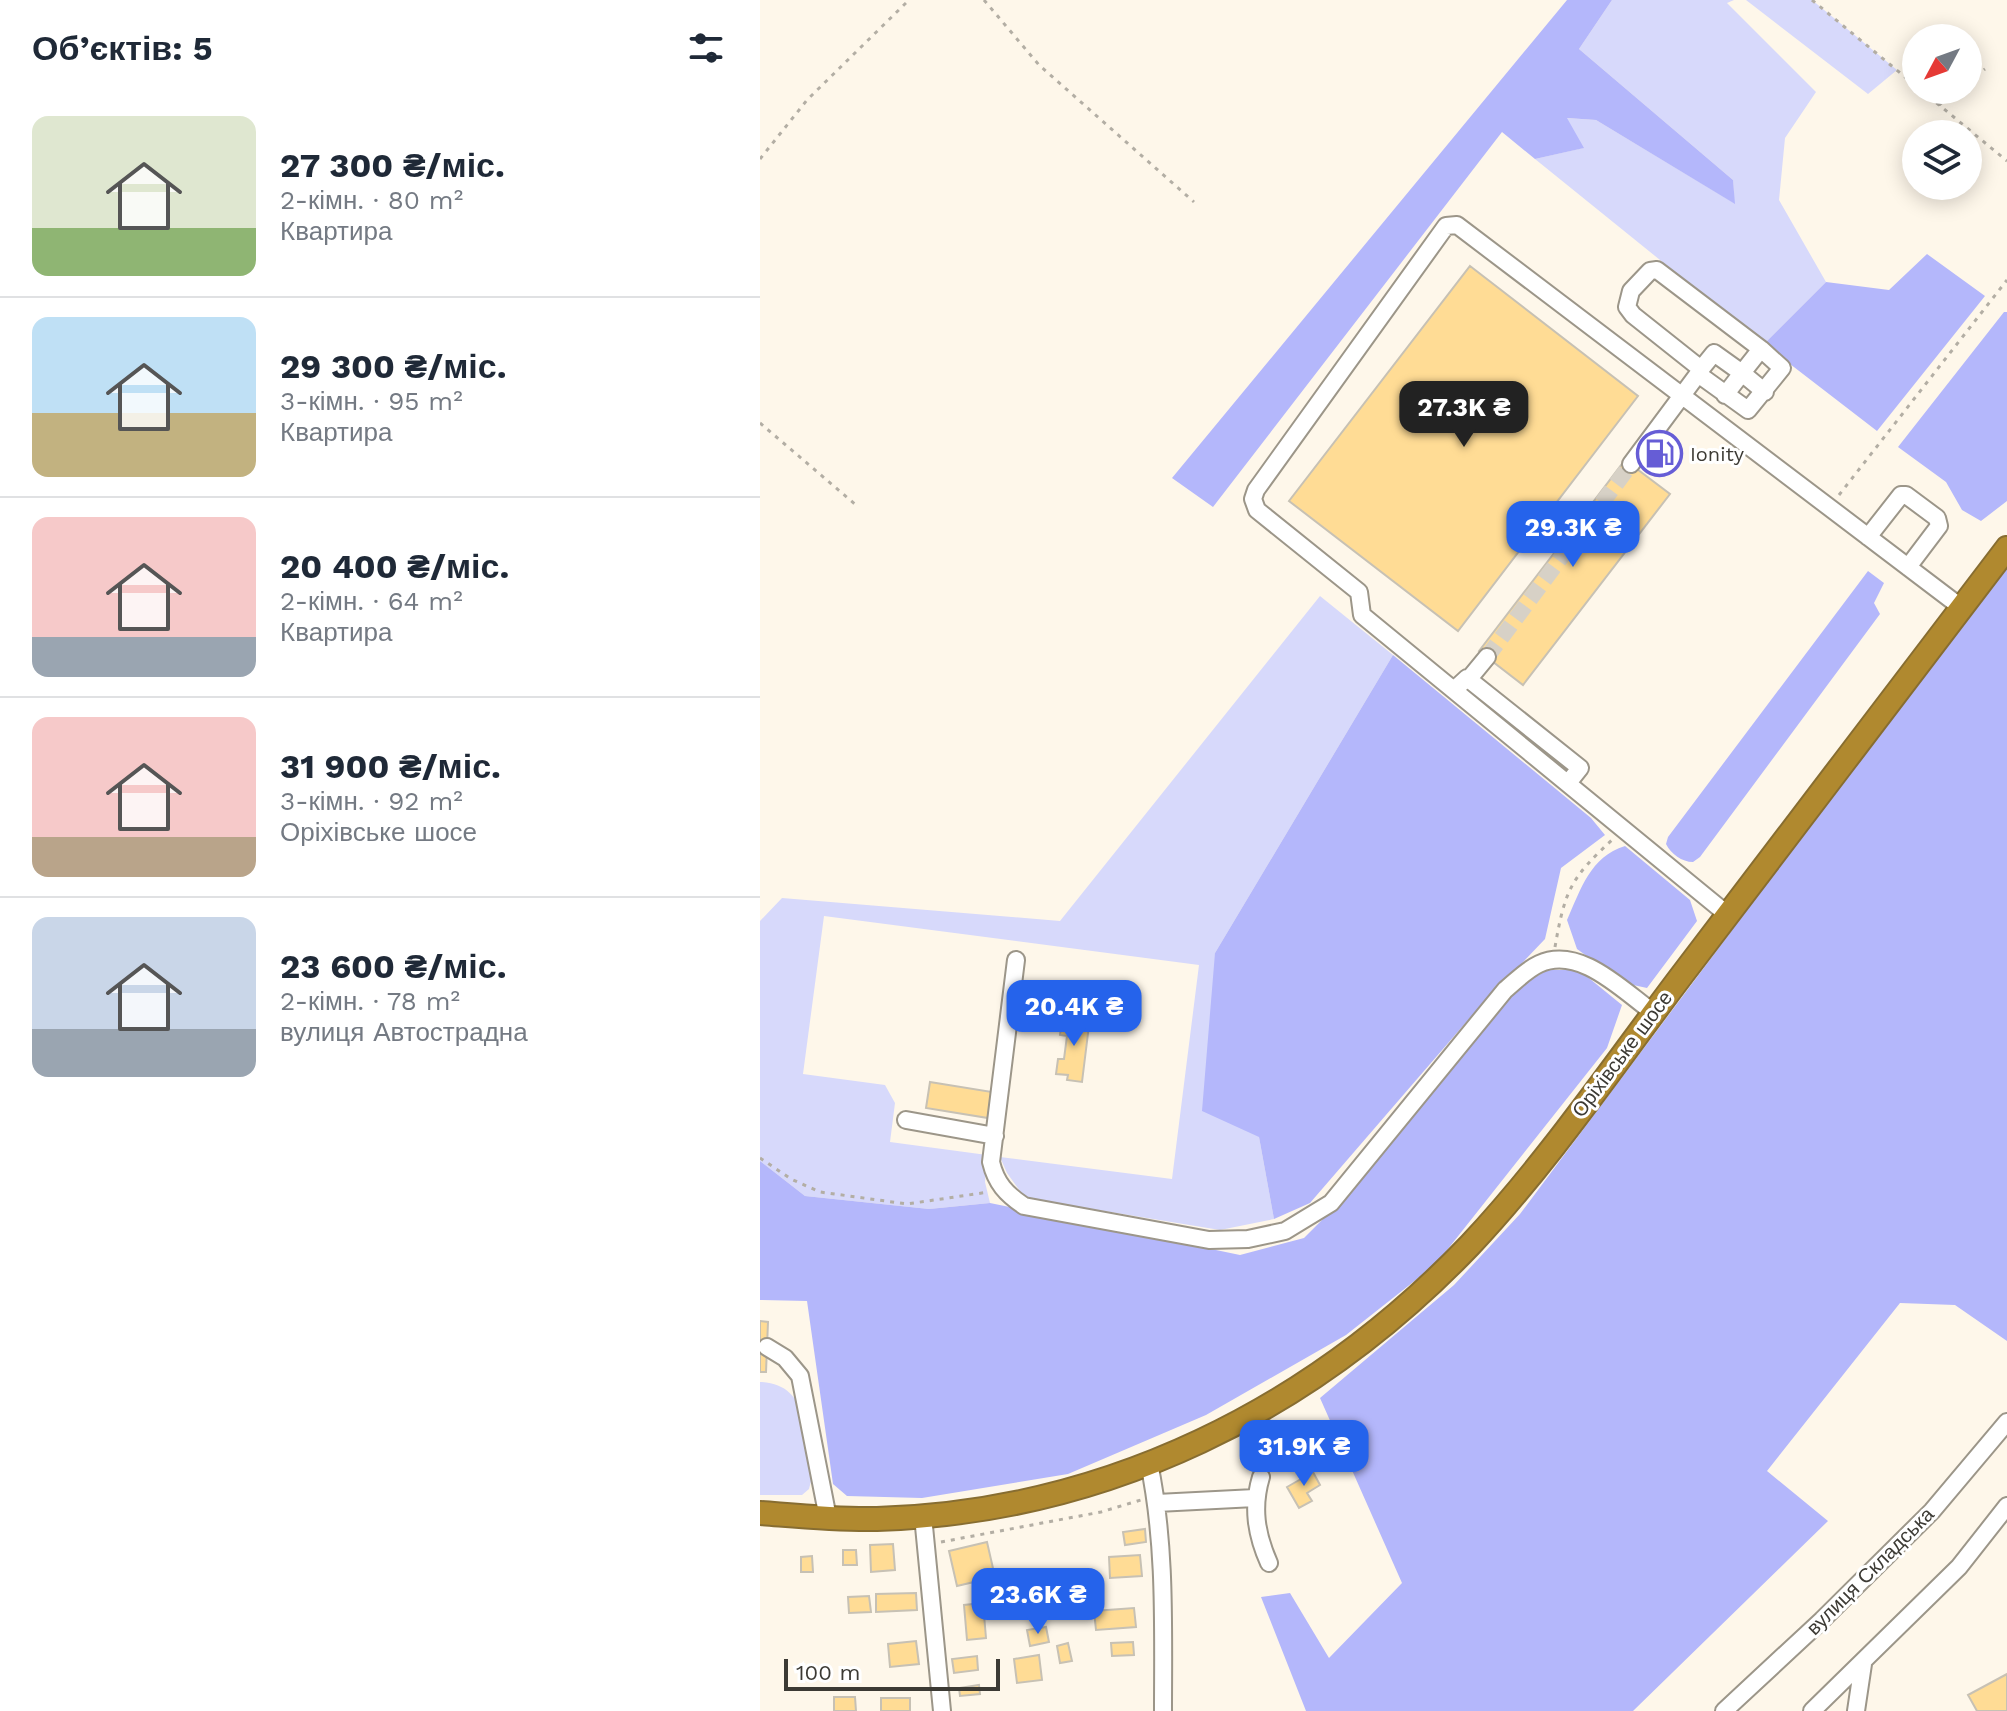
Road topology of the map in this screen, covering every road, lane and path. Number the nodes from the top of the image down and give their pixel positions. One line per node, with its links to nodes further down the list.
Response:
1 (909, 0): 8 (path)
2 (984, 0): 10 (path)
3 (1812, 0): 6 (path)
4 (1985, 69): 5 (path)
5 (1982, 71)
6 (1902, 74)
7 (1939, 105): 9 (path)
8 (760, 159)
9 (2007, 161)
10 (1194, 202)
11 (2007, 280): 23 (path)
12 (1734, 328): 13 (street); 14 (street); 15 (street)
13 (1761, 349): 16 (street); 17 (street)
14 (1714, 353): 15 (street); 16 (street)
15 (1698, 372): 18 (street); 19 (street)
16 (1742, 373): 17 (street); 18 (street)
17 (1765, 392): 18 (street)
18 (1725, 395)
19 (1682, 397): 21 (street); 23 (street); 29 (street)
20 (760, 423): 22 (path)
21 (1631, 464)
22 (856, 505)
23 (1829, 508): 24 (street)
24 (1868, 537): 26 (street); 26 (street)
25 (2007, 548): 27 (highway, Оріхівське шосе)
26 (1908, 567): 27 (street)
27 (1962, 608): 32 (highway, Оріхівське шосе)
28 (1487, 657): 29 (street)
29 (1461, 685): 30 (street); 30 (street)
30 (1568, 783): 31 (street)
31 (1624, 829): 32 (street); 33 (path)
32 (1728, 915): 35 (highway, Оріхівське шосе)
33 (1553, 959): 35 (street); 39 (street)
34 (1016, 960): 37 (street)
35 (1654, 1013): 42 (highway, Оріхівське шосе)
36 (906, 1120): 37 (street)
37 (995, 1136): 39 (street)
38 (760, 1158): 39 (path)
39 (1002, 1188)
40 (767, 1347): 49 (street)
41 (2007, 1422): 55 (street, вулиця Складська)
42 (1149, 1463): 45 (street); 48 (highway, Оріхівське шосе)
43 (1261, 1477): 44 (street)
44 (1255, 1498): 45 (street); 51 (street)
45 (1157, 1499): 50 (path); 54 (street)
46 (2007, 1506): 52 (street)
47 (760, 1513): 49 (highway, Оріхівське шосе)
48 (923, 1516): 49 (highway, Оріхівське шосе); 50 (street)
49 (828, 1518)
50 (926, 1545): 53 (street)
51 (1269, 1563)
52 (1863, 1664): 56 (street); 57 (street)
53 (942, 1711)
54 (1163, 1711)
55 (1724, 1711)
56 (1812, 1711)
57 (1856, 1711)

